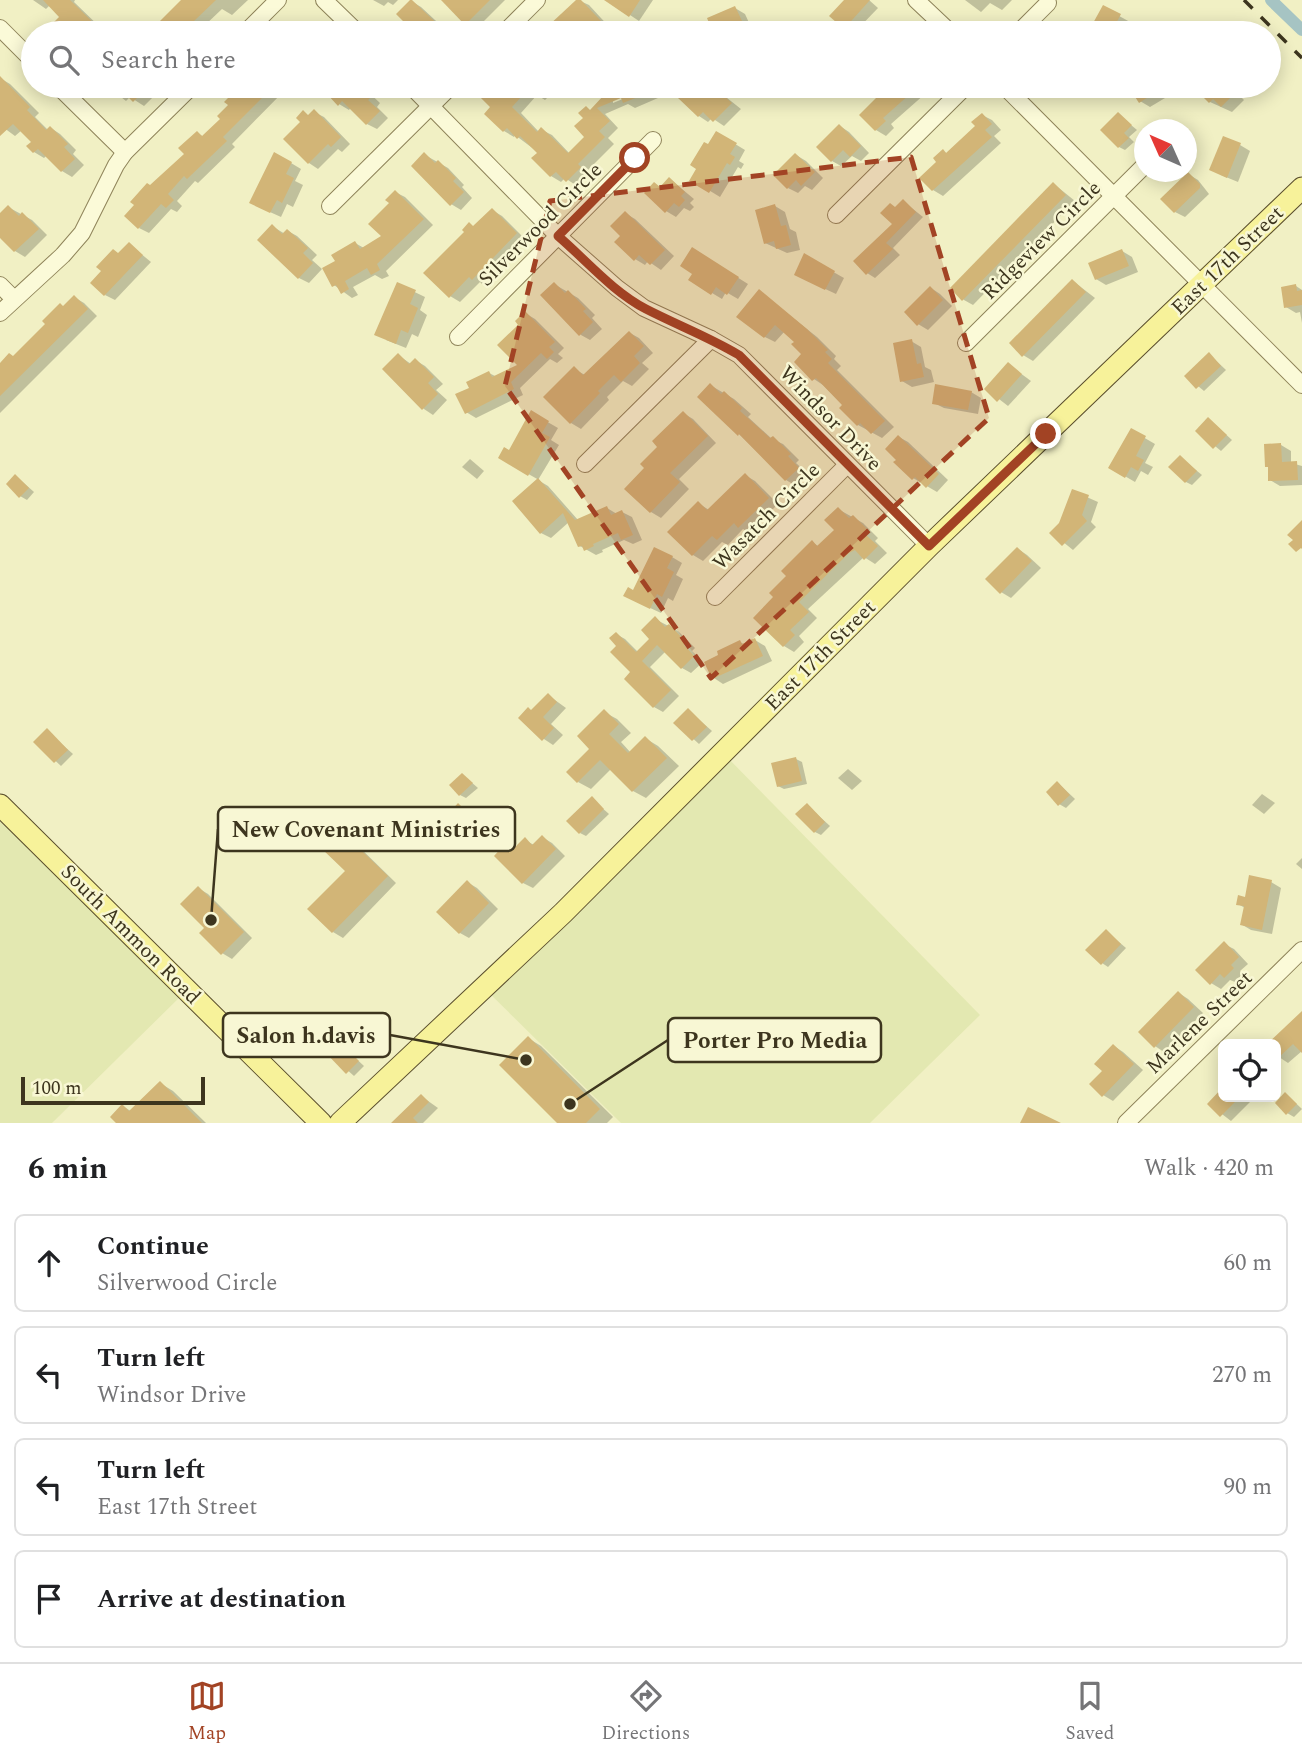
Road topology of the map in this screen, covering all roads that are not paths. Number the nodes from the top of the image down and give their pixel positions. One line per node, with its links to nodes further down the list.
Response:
1 (278, 0): 6 (street)
2 (324, 0): 7 (street)
3 (537, 0): 8 (street)
4 (916, 0): 9 (street)
5 (1048, 3): 10 (street)
6 (257, 21)
7 (346, 21)
8 (516, 21)
9 (938, 21)
10 (1030, 21)
11 (0, 28): 12 (street)
12 (21, 49)
13 (70, 98): 21 (street)
14 (180, 98): 21 (street)
15 (424, 98): 19 (street, Windsor Drive)
16 (438, 98): 19 (street)
17 (954, 98): 26 (street)
18 (1016, 98): 24 (street)
19 (431, 105): 25 (street); 27 (street, Windsor Drive)
20 (653, 140): 27 (street, Silverwood Circle)
21 (125, 152): 30 (street)
22 (1134, 177): 24 (street, Ridgeview Circle)
23 (1302, 188): 29 (main road, East 17th Street)
24 (1115, 197): 29 (street); 34 (street, Ridgeview Circle)
25 (330, 206)
26 (836, 215)
27 (558, 236): 32 (street, Silverwood Circle); 33 (street, Windsor Drive)
28 (0, 285): 30 (street)
29 (1203, 285): 35 (street); 38 (main road, East 17th Street)
30 (14, 299): 31 (street)
31 (0, 313)
32 (458, 337)
33 (711, 339): 36 (street); 37 (street, Windsor Drive)
34 (966, 343)
35 (1302, 384)
36 (585, 464)
37 (847, 465): 38 (street, Windsor Drive); 39 (street, Wasatch Circle)
38 (929, 546): 43 (main road, East 17th Street)
39 (715, 597)
40 (0, 805): 42 (main road, South Ammon Road)
41 (1302, 950): 44 (street, Marlene Street)
42 (321, 1123)
43 (340, 1123)
44 (1126, 1123)

